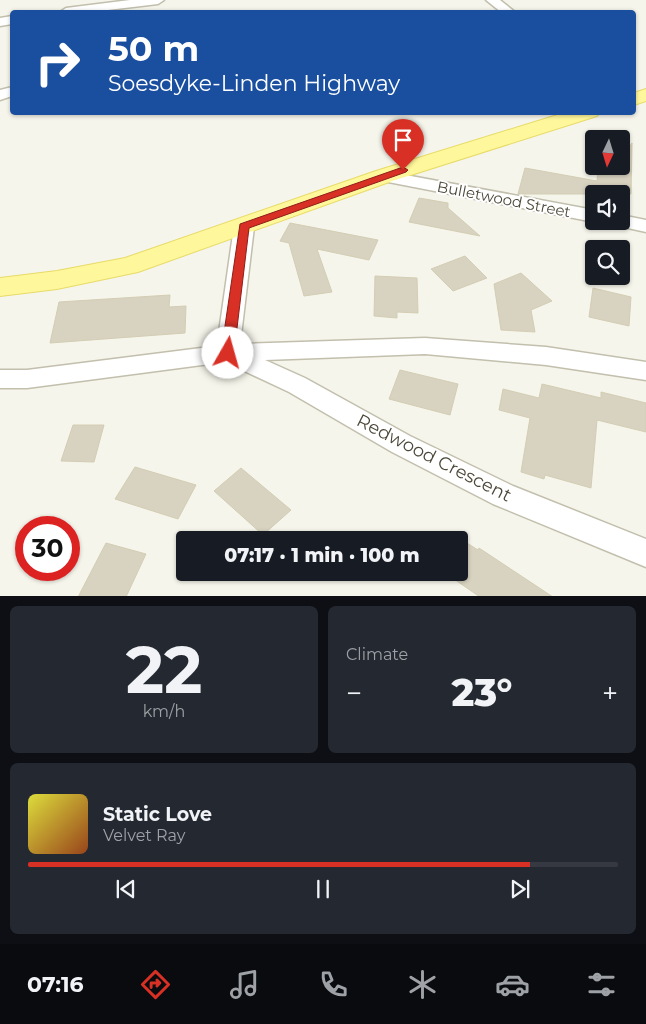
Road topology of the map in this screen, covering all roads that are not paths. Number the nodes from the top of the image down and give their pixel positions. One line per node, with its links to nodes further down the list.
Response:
1 (158, 0): 3 (street)
2 (492, 0): 4 (street)
3 (81, 10)
4 (502, 10)
5 (580, 115): 6 (main road)
6 (384, 176): 7 (street, Bulletwood Street); 10 (main road)
7 (585, 214)
8 (630, 223): 9 (street)
9 (646, 226)
10 (244, 227): 11 (main road); 12 (street)
11 (0, 286)
12 (228, 353): 13 (street); 14 (street); 15 (street, Redwood Crescent)
13 (646, 371)
14 (0, 379)
15 (646, 553)

